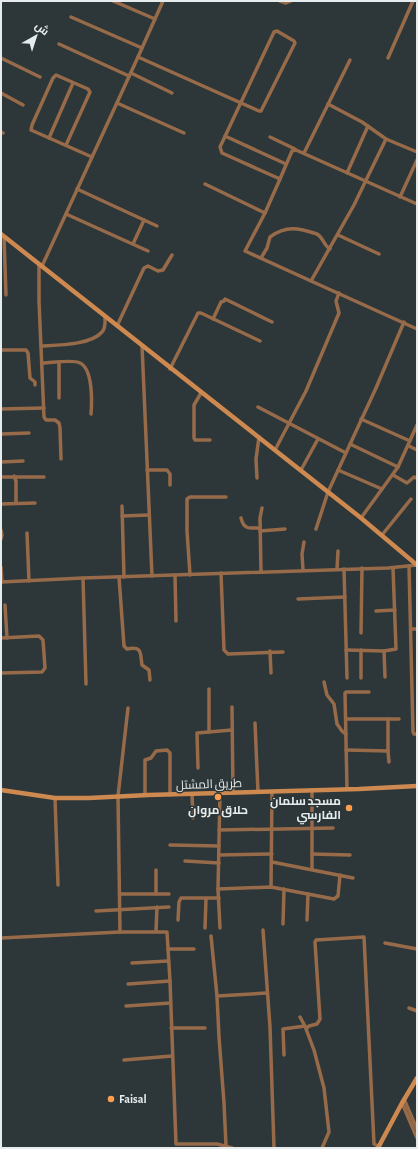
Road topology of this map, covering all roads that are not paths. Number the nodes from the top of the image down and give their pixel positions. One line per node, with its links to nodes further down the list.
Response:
1 (113, 1): 7 (street)
2 (163, 1): 7 (street)
3 (280, 1): 4 (street)
4 (291, 1)
5 (413, 1): 12 (street)
6 (71, 17): 9 (street)
7 (155, 19): 9 (street)
8 (59, 44): 14 (street)
9 (142, 48): 10 (street)
10 (138, 57): 14 (street); 20 (street)
11 (1, 58): 15 (street)
12 (388, 58)
13 (350, 60): 21 (street)
14 (130, 75): 18 (street); 19 (street)
15 (40, 77)
16 (73, 83): 27 (street); 27 (street); 29 (street)
17 (1, 93): 22 (street)
18 (172, 93)
19 (117, 103): 24 (street); 33 (street)
20 (241, 103): 20 (street); 25 (street)
21 (328, 104): 23 (street); 32 (street)
22 (23, 106)
23 (368, 126): 28 (street); 36 (street)
24 (184, 133)
25 (224, 136): 35 (street); 37 (street)
26 (270, 137): 30 (street)
27 (49, 138): 29 (street)
28 (386, 138): 31 (street); 38 (street)
29 (66, 146): 33 (street)
30 (296, 150): 32 (street); 35 (street)
31 (417, 152)
32 (304, 153): 36 (street)
33 (92, 157): 40 (street)
34 (417, 160): 41 (street)
35 (286, 164): 37 (street)
36 (347, 173): 38 (street)
37 (280, 179): 43 (street)
38 (366, 182): 41 (street); 47 (street)
39 (205, 184): 43 (street)
40 (78, 189): 44 (street); 45 (street)
41 (400, 197): 42 (street)
42 (417, 204)
43 (265, 213): 54 (street)
44 (66, 214): 49 (street); 56 (street)
45 (144, 220): 46 (street); 49 (street)
46 (157, 226)
47 (338, 235): 50 (street); 52 (street)
48 (3, 236): 55 (street); 56 (street)
49 (133, 244): 51 (street)
50 (330, 248): 54 (street); 57 (street)
51 (148, 251)
52 (379, 254)
53 (172, 255): 64 (street)
54 (261, 258): 57 (street)
55 (3, 261): 59 (street)
56 (40, 265): 60 (street); 68 (street)
57 (311, 281): 58 (street)
58 (339, 294): 63 (street); 81 (street)
59 (6, 295)
60 (105, 317): 64 (street); 68 (street)
61 (213, 319): 62 (street); 66 (street); 72 (street)
62 (272, 322)
63 (404, 322): 65 (street); 80 (street)
64 (117, 326): 67 (street)
65 (417, 329)
66 (260, 341)
67 (142, 345): 72 (street); 98 (street)
68 (42, 346): 71 (street)
69 (1, 350): 73 (street)
70 (59, 362): 71 (street); 75 (street); 79 (street)
71 (43, 363): 77 (street)
72 (170, 369): 74 (street)
73 (35, 385)
74 (201, 393): 85 (street); 87 (street)
75 (59, 398)
76 (258, 406): 81 (street)
77 (44, 408): 78 (street); 94 (street)
78 (1, 409)
79 (91, 414)
80 (361, 419): 88 (street); 89 (street)
81 (289, 424): 86 (street); 91 (street)
82 (417, 425): 88 (street)
83 (28, 433): 84 (street)
84 (1, 434)
85 (259, 437): 91 (street); 105 (street)
86 (318, 439): 93 (street); 99 (street)
87 (210, 440)
88 (410, 441): 90 (street)
89 (350, 444): 93 (street); 97 (street)
90 (409, 446): 92 (street); 97 (street)
91 (275, 450): 99 (street)
92 (417, 450)
93 (346, 453): 100 (street)
94 (61, 459)
95 (23, 461): 96 (street)
96 (1, 462)
97 (398, 467): 101 (street)
98 (147, 470): 107 (street); 117 (street)
99 (301, 470): 109 (street)
100 (338, 470): 108 (street); 109 (street)
101 (393, 475): 106 (street); 108 (street)
102 (14, 476): 103 (street); 104 (street); 112 (street)
103 (44, 476)
104 (1, 477)
105 (257, 478)
106 (417, 478)
107 (170, 485)
108 (382, 489): 120 (street)
109 (328, 492): 120 (street); 122 (street)
110 (226, 497): 141 (street)
111 (411, 499): 126 (street)
112 (16, 503): 113 (street); 114 (street)
113 (35, 503)
114 (1, 504)
115 (122, 506): 118 (street)
116 (262, 508): 124 (street)
117 (149, 515): 118 (street); 142 (street)
118 (122, 516): 144 (street)
119 (241, 518): 124 (street)
120 (361, 518): 126 (street)
121 (285, 529): 124 (street)
122 (316, 529)
123 (1, 530): 127 (street)
124 (260, 530): 138 (street)
125 (27, 533): 146 (street)
126 (382, 535): 130 (street)
127 (1, 540)
128 (304, 542): 137 (street)
129 (338, 551): 135 (street)
130 (417, 565): 131 (street)
131 (409, 566): 134 (street); 154 (street)
132 (1, 567): 147 (street)
133 (362, 568): 134 (street); 136 (street); 156 (street)
134 (393, 568): 151 (street)
135 (337, 569): 136 (street); 137 (street)
136 (344, 569): 148 (street)
137 (303, 570): 138 (street)
138 (261, 572): 139 (street)
139 (221, 574): 141 (street); 161 (street)
140 (175, 575): 141 (street); 142 (street); 153 (street)
141 (190, 575)
142 (152, 576): 144 (street)
143 (120, 577): 144 (street); 145 (street); 171 (street)
144 (124, 577)
145 (83, 578): 146 (street); 173 (street)
146 (29, 581): 147 (street)
147 (1, 582)
148 (345, 597): 149 (street); 159 (street)
149 (298, 599)
150 (6, 605): 158 (street)
151 (395, 610): 152 (street); 162 (street)
152 (376, 611)
153 (176, 621)
154 (411, 629): 155 (street); 166 (street)
155 (417, 629)
156 (361, 634)
157 (1, 638): 158 (street)
158 (6, 638): 164 (street)
159 (346, 650): 160 (street); 169 (street)
160 (362, 650): 162 (street); 170 (street)
161 (270, 651): 163 (street); 165 (street)
162 (384, 651): 167 (street)
163 (283, 652)
164 (1, 673)
165 (271, 673)
166 (412, 676): 168 (street); 185 (street)
167 (385, 677)
168 (417, 677)
169 (347, 678)
170 (361, 678)
171 (150, 680)
172 (324, 682): 184 (street)
173 (86, 684)
174 (209, 689): 183 (street)
175 (369, 692): 178 (street)
176 (232, 707): 182 (street)
177 (128, 708): 201 (street)
178 (346, 719): 179 (street); 184 (street)
179 (388, 719): 180 (street); 187 (street)
180 (398, 719)
181 (255, 724): 194 (street)
182 (232, 730): 183 (street); 196 (street)
183 (209, 732): 189 (street)
184 (346, 734): 186 (street)
185 (417, 734)
186 (346, 750): 187 (street); 191 (street)
187 (388, 751): 188 (street)
188 (389, 762)
189 (198, 768)
190 (417, 786): 191 (street, طريق المشتل)
191 (346, 789): 193 (street, طريق المشتل)
192 (1, 790): 202 (street, طريق المشتل)
193 (312, 790): 195 (street, طريق المشتل); 204 (street)
194 (258, 792): 195 (street, طريق المشتل); 196 (street, طريق المشتل)
195 (272, 792): 206 (street)
196 (233, 793): 198 (street, طريق المشتل)
197 (192, 794): 198 (street, طريق المشتل); 200 (street, طريق المشتل); 203 (street)
198 (220, 794): 207 (street)
199 (145, 795): 200 (street, طريق المشتل); 200 (street); 201 (street, طريق المشتل)
200 (170, 795)
201 (118, 796): 202 (street, طريق المشتل); 225 (street)
202 (55, 798): 221 (street)
203 (193, 818)
204 (312, 828): 205 (street); 206 (street); 211 (street)
205 (333, 828)
206 (272, 829): 207 (street); 210 (street)
207 (219, 830): 209 (street)
208 (170, 845): 209 (street)
209 (219, 846): 212 (street)
210 (272, 854): 212 (street); 215 (street)
211 (312, 854): 213 (street); 217 (street)
212 (219, 855): 216 (street)
213 (350, 855)
214 (184, 861): 216 (street)
215 (272, 862): 217 (street); 222 (street)
216 (219, 863): 223 (street)
217 (312, 869): 219 (street)
218 (156, 870): 226 (street)
219 (340, 875): 220 (street); 228 (street)
220 (353, 878)
221 (58, 886)
222 (271, 887): 223 (street); 224 (street)
223 (218, 889): 229 (street)
224 (284, 889): 228 (street); 237 (street)
225 (120, 894): 226 (street); 233 (street)
226 (156, 894): 227 (street)
227 (169, 894)
228 (308, 894): 236 (street)
229 (219, 898): 230 (street); 239 (street)
230 (206, 899): 235 (street); 238 (street)
231 (157, 907): 232 (street); 233 (street); 241 (street)
232 (169, 907)
233 (120, 909): 234 (street); 242 (street)
234 (96, 911)
235 (178, 920)
236 (307, 920)
237 (283, 924)
238 (205, 928)
239 (220, 928)
240 (263, 930): 253 (street)
241 (156, 931): 242 (street); 246 (street)
242 (120, 932): 244 (street)
243 (211, 936): 254 (street)
244 (1, 938)
245 (385, 943): 248 (street)
246 (168, 949): 247 (street); 249 (street)
247 (194, 949)
248 (417, 949)
249 (168, 961): 250 (street); 251 (street)
250 (132, 962)
251 (170, 981): 252 (street); 255 (street)
252 (128, 984)
253 (267, 993): 254 (street); 273 (street)
254 (217, 996): 270 (street)
255 (170, 1003): 256 (street); 261 (street)
256 (126, 1006)
257 (409, 1008): 258 (street)
258 (417, 1011)
259 (300, 1017): 260 (street)
260 (305, 1027): 263 (street); 271 (street); 274 (street)
261 (171, 1028): 262 (street); 264 (street)
262 (205, 1028)
263 (284, 1055)
264 (172, 1056): 265 (street); 270 (street)
265 (124, 1060)
266 (417, 1078): 267 (street)
267 (403, 1101): 268 (street); 269 (street); 271 (street)
268 (417, 1129)
269 (417, 1138)
270 (226, 1146): 272 (street)
271 (378, 1147)
272 (232, 1148)
273 (274, 1148)
274 (322, 1148)

